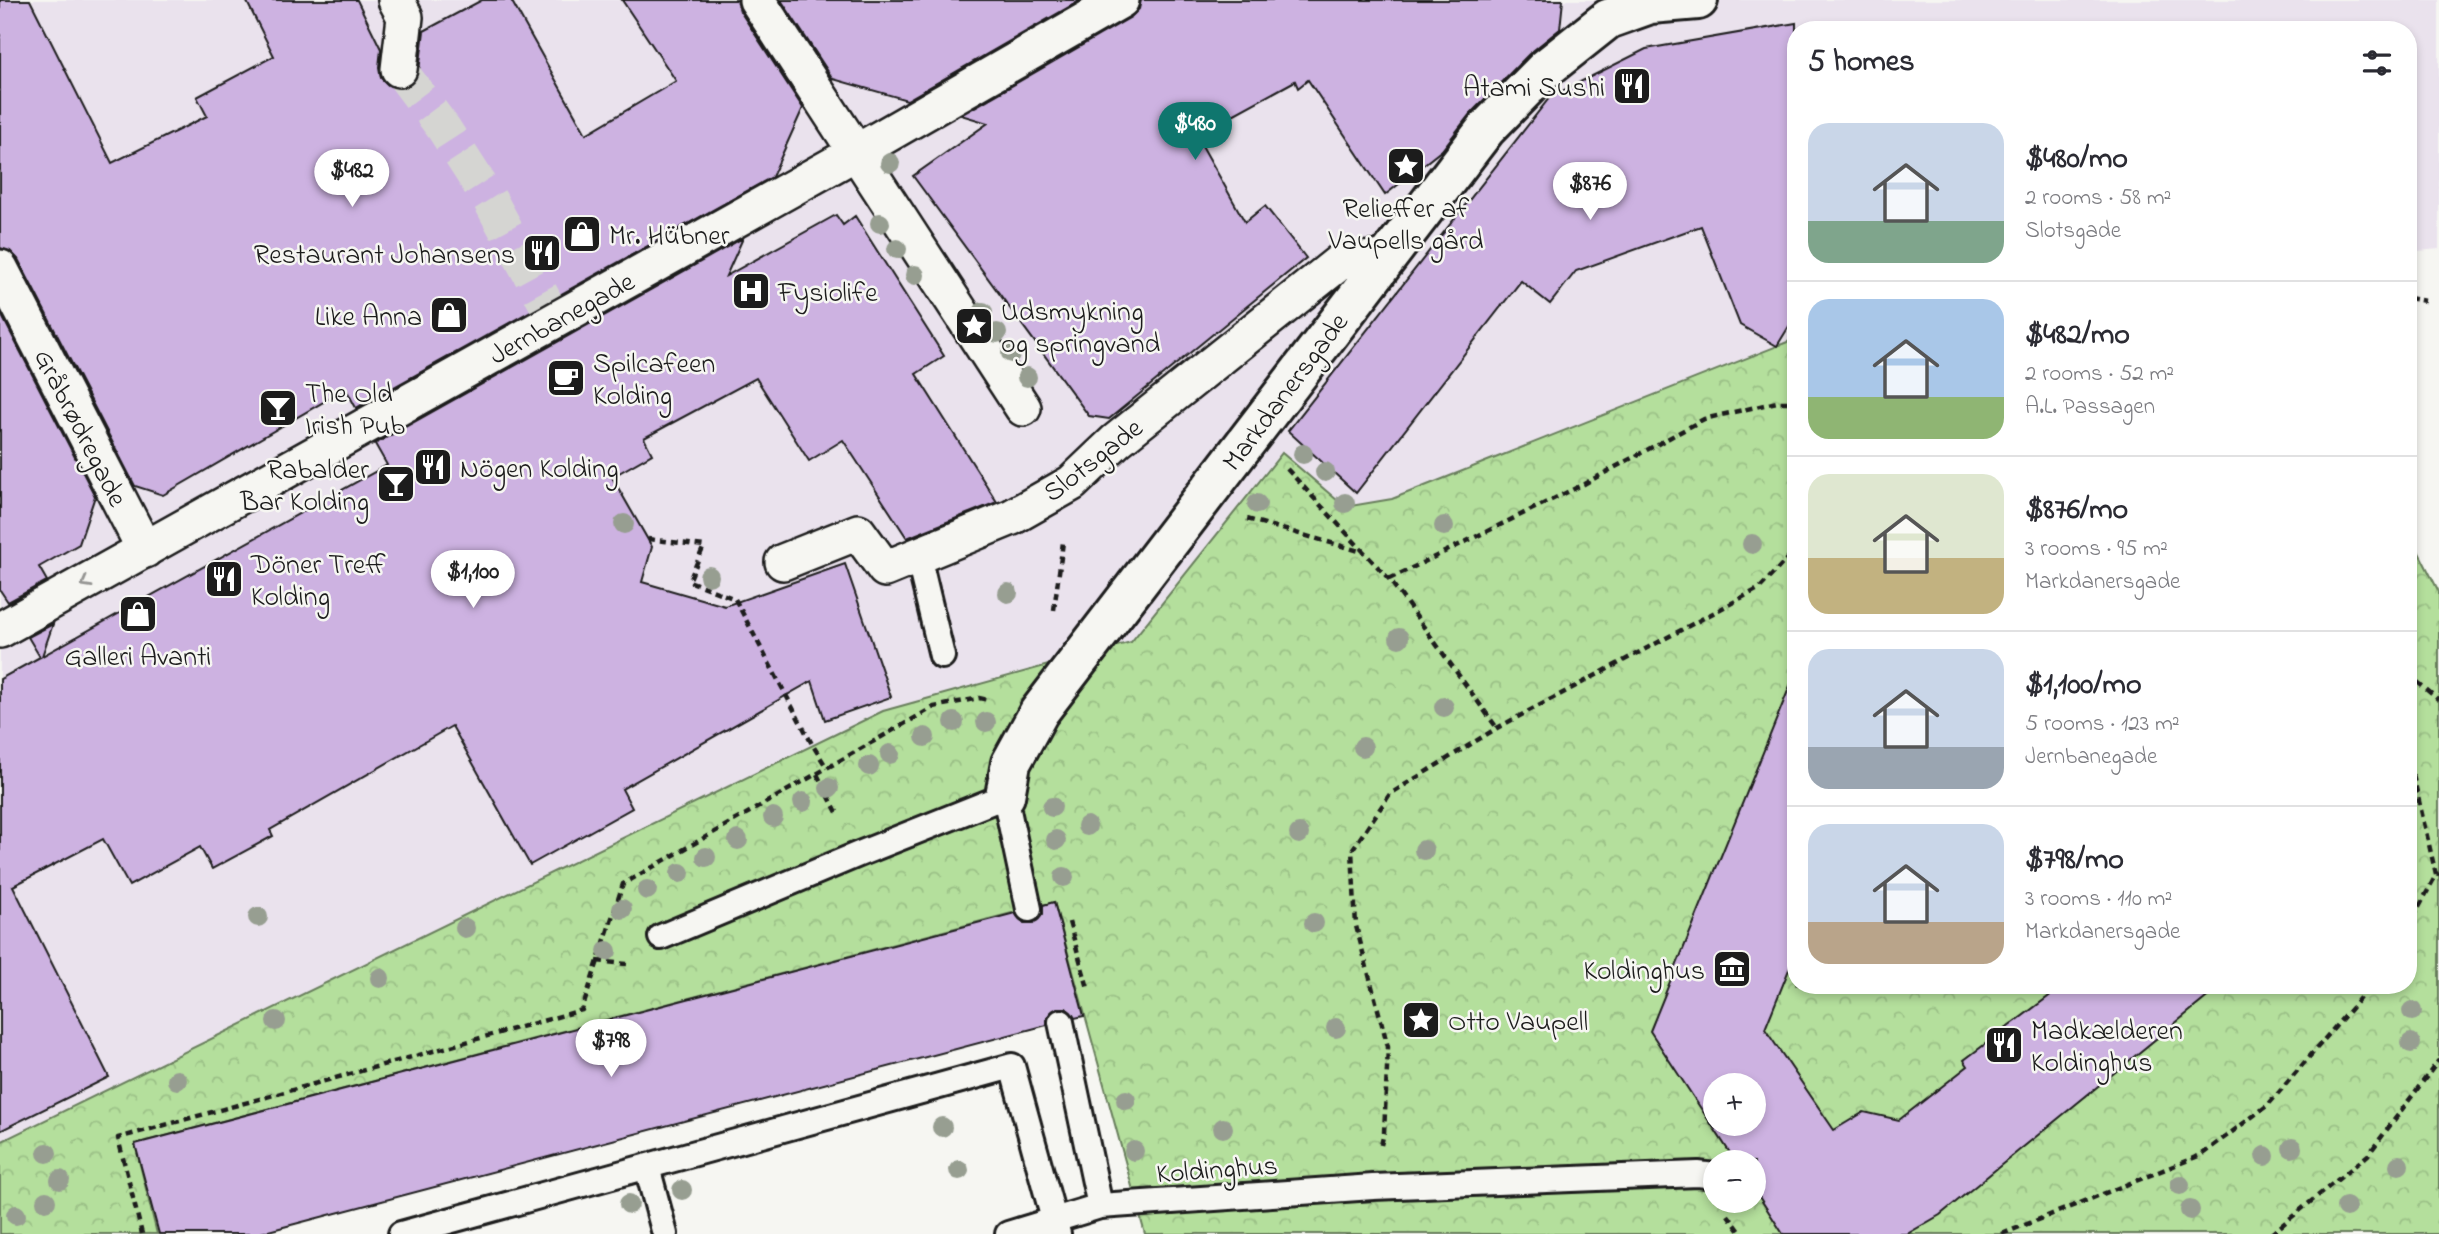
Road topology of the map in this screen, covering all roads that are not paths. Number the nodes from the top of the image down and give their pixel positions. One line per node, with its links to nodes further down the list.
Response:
1 (396, 0): 6 (street)
2 (757, 0): 7 (street)
3 (1121, 0): 7 (street, Jernbanegade)
4 (1698, 0): 5 (street, Markdanersgade)
5 (1603, 9): 8 (street, Markdanersgade)
6 (399, 69)
7 (855, 153): 10 (street); 11 (street, Jernbanegade)
8 (1386, 258): 12 (street, Slotsgade); 16 (street, Markdanersgade)
9 (0, 268): 11 (street, Gråbrødregade)
10 (1023, 408)
11 (145, 550): 14 (street, Jernbanegade, one-way to 14)
12 (918, 556): 13 (street, Slotsgade); 15 (lane)
13 (783, 562)
14 (0, 630)
15 (942, 656)
16 (1005, 796): 17 (lane); 18 (lane)
17 (1029, 909)
18 (661, 937)
19 (1061, 1022): 22 (lane)
20 (647, 1167): 23 (lane); 24 (lane); 25 (lane)
21 (1703, 1175): 22 (lane, Koldinghus)
22 (1100, 1206): 23 (lane, Koldinghus)
23 (1056, 1227): 26 (lane, Koldinghus)
24 (401, 1234)
25 (666, 1234)
26 (1008, 1234)

